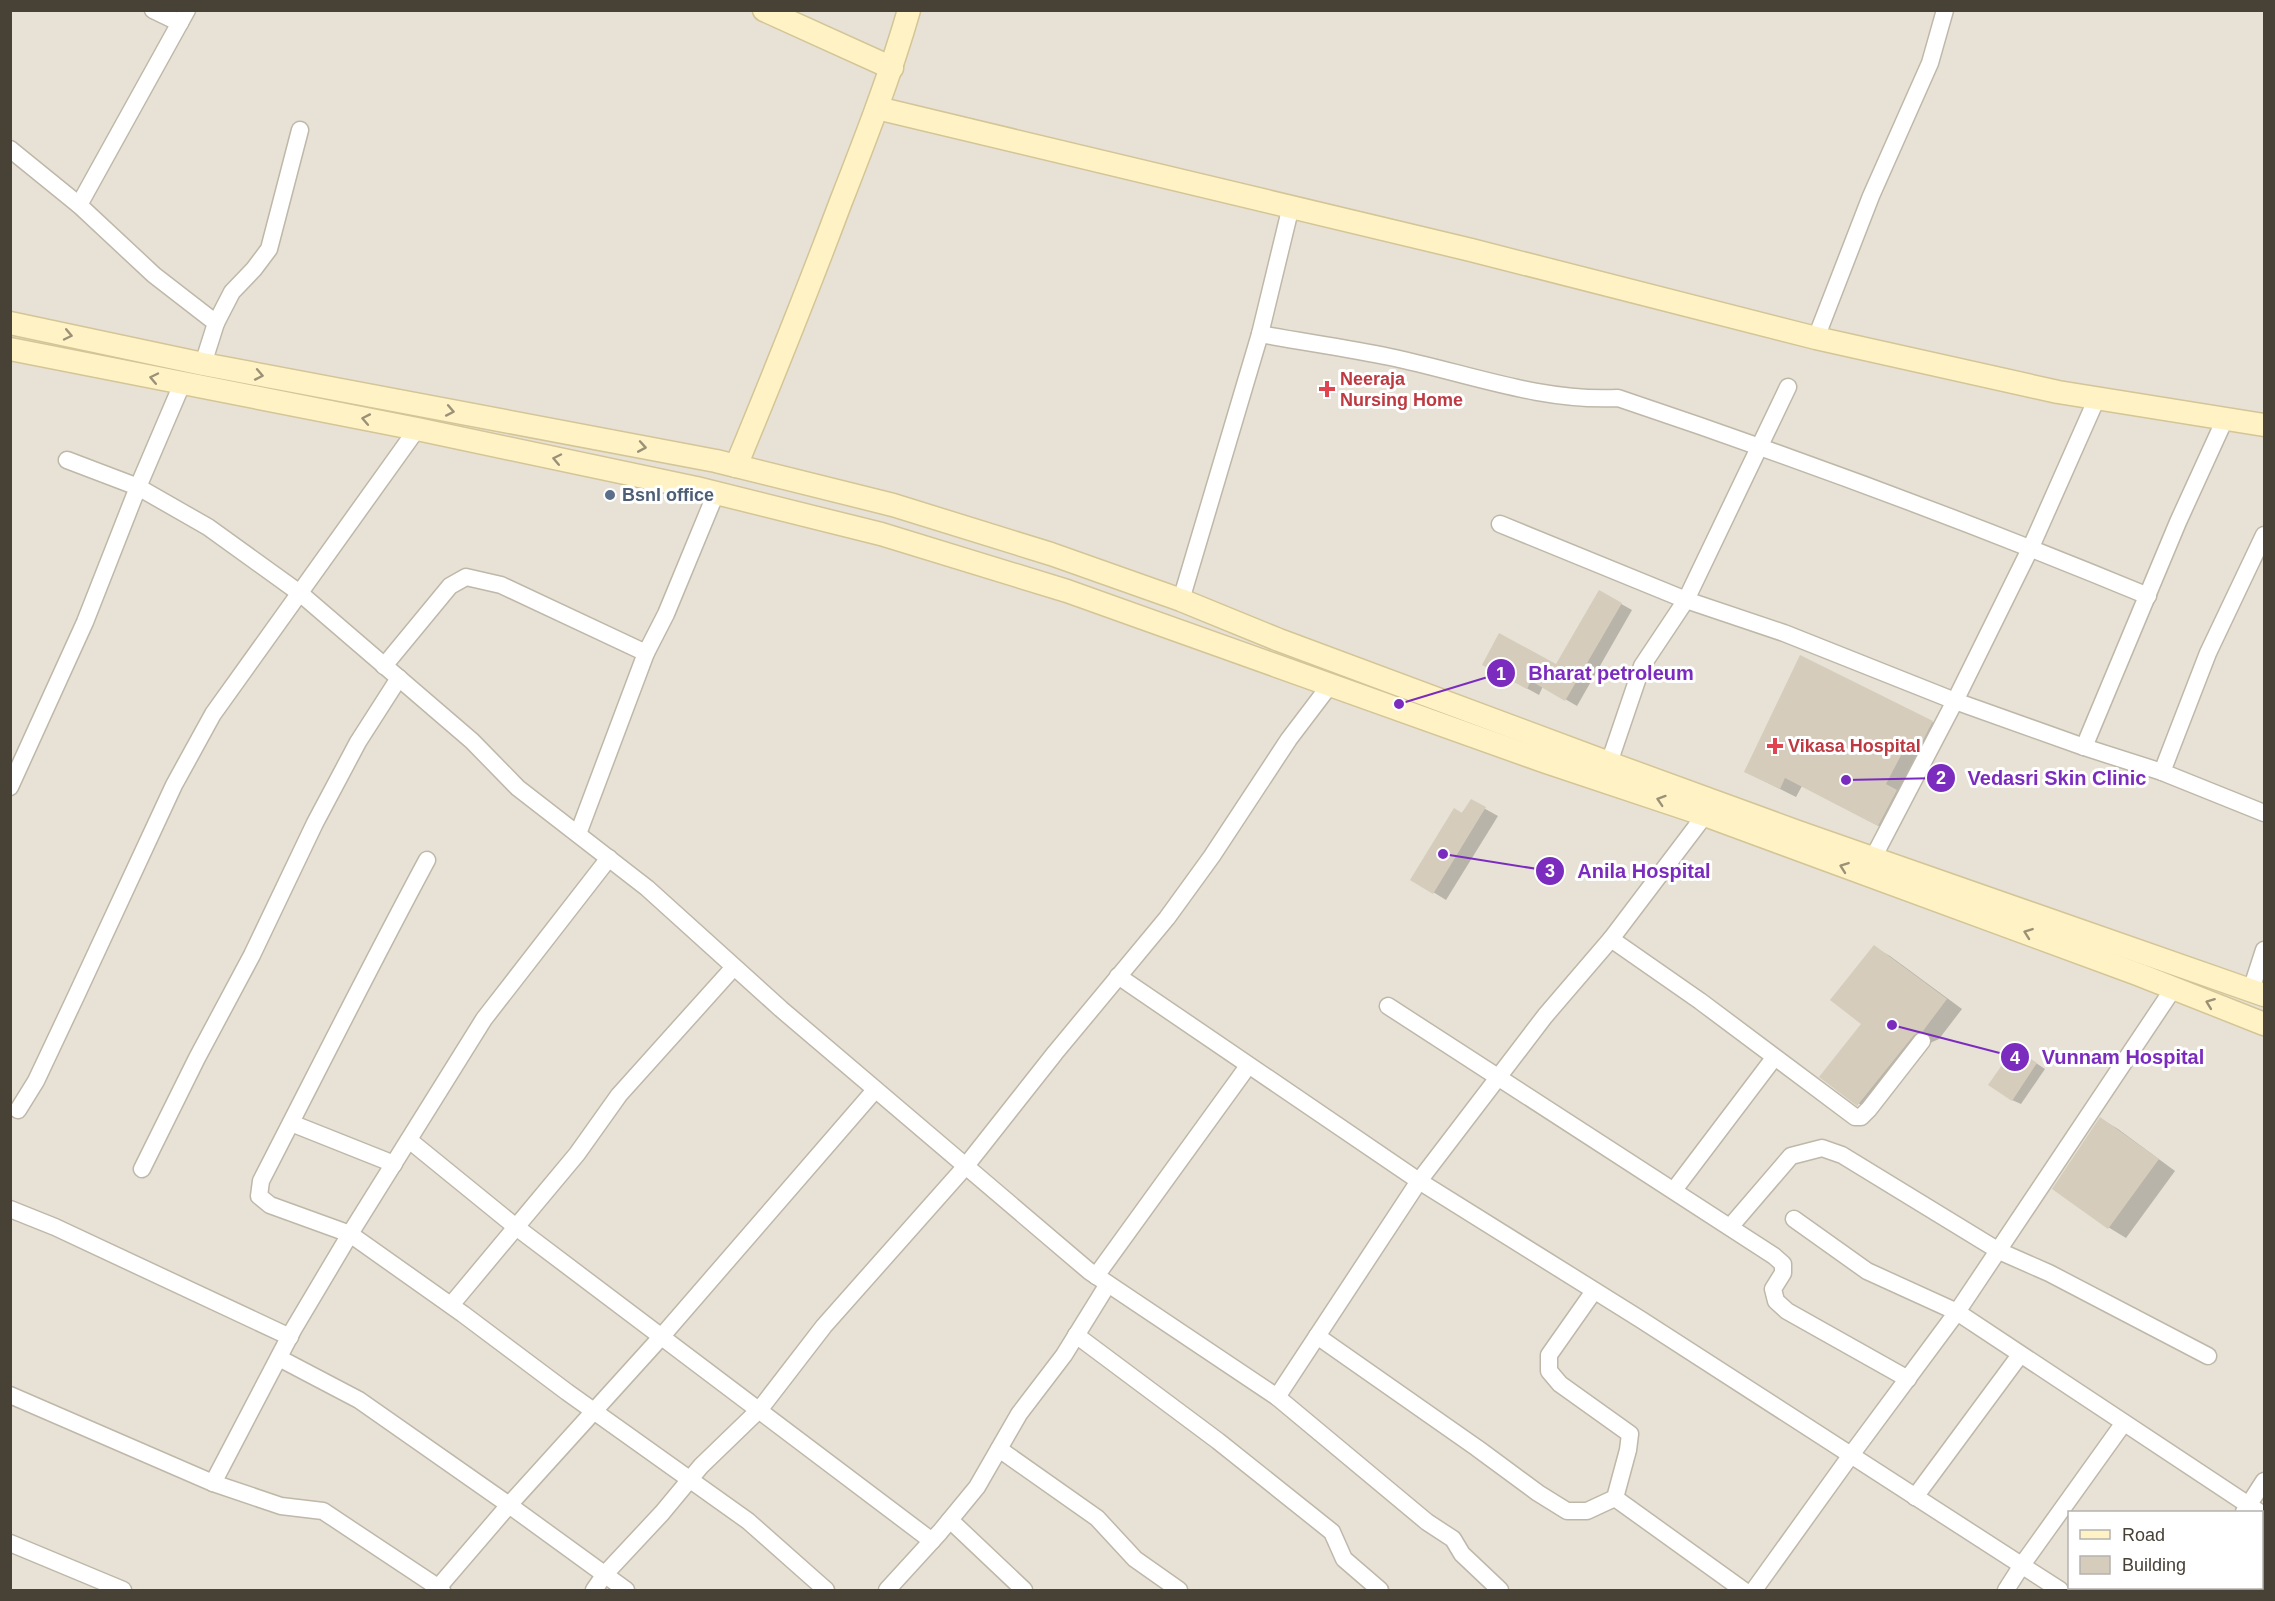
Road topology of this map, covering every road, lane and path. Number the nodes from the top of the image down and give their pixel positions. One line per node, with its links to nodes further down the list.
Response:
1 (153, 10): 5 (street)
2 (764, 10): 6 (main road)
3 (909, 10): 6 (main road)
4 (1945, 10): 15 (street)
5 (183, 17): 10 (street)
6 (892, 68): 7 (main road)
7 (877, 108): 11 (main road); 26 (main road)
8 (300, 130): 13 (street)
9 (10, 149): 10 (street)
10 (79, 205): 13 (street)
11 (1291, 206): 14 (street); 15 (main road)
12 (10, 323): 17 (main road, one-way to 17)
13 (216, 323): 17 (street)
14 (1260, 334): 24 (street); 34 (street)
15 (1816, 338): 20 (main road)
16 (10, 349): 18 (main road, one-way to 16)
17 (203, 364): 26 (main road, one-way to 26)
18 (182, 384): 23 (main road, one-way to 18); 27 (street)
19 (1788, 387): 24 (street)
20 (2097, 398): 21 (main road); 31 (street)
21 (2225, 419): 22 (main road); 33 (street)
22 (2265, 425)
23 (417, 429): 28 (main road, one-way to 23); 32 (street)
24 (1761, 446): 31 (street); 35 (street)
25 (67, 460): 27 (street)
26 (736, 466): 34 (main road)
27 (138, 487): 32 (street); 44 (street)
28 (706, 490): 36 (street); 39 (main road)
29 (1500, 524): 35 (street)
30 (2265, 535): 43 (street)
31 (2031, 547): 33 (street); 40 (street)
32 (301, 594): 37 (street); 64 (street)
33 (2148, 596): 41 (street)
34 (1181, 600): 42 (main road)
35 (1686, 600): 40 (street); 42 (street)
36 (646, 653): 37 (street); 47 (street)
37 (384, 666): 38 (street)
38 (399, 678): 47 (street); 69 (street)
39 (1330, 685): 46 (main road, one-way to 39); 54 (street)
40 (1955, 701): 41 (street); 49 (street)
41 (2084, 747): 43 (street)
42 (1609, 763): 49 (main road)
43 (2162, 772): 45 (street)
44 (10, 788)
45 (2265, 813)
46 (1705, 815): 51 (street); 55 (main road, one-way to 46)
47 (578, 834): 48 (street)
48 (609, 858): 53 (street); 66 (street)
49 (1873, 858): 56 (main road)
50 (427, 860): 65 (street)
51 (1611, 939): 60 (street); 62 (street)
52 (2265, 950): 56 (street)
53 (734, 967): 63 (street); 74 (street)
54 (1118, 976): 61 (street); 68 (street)
55 (2173, 989): 58 (main road, one-way to 55); 77 (street)
56 (2258, 992)
57 (1388, 1006): 62 (street)
58 (2265, 1024)
59 (1922, 1041): 60 (street)
60 (1774, 1058): 71 (street)
61 (1248, 1066): 70 (street); 78 (street)
62 (1499, 1076): 70 (street); 71 (street)
63 (875, 1090): 68 (street); 83 (street)
64 (18, 1110)
65 (291, 1123): 67 (street); 76 (street)
66 (409, 1140): 67 (street); 74 (street)
67 (394, 1164): 76 (street)
68 (965, 1167): 78 (street); 92 (street)
69 (142, 1169)
70 (1419, 1181): 79 (street); 84 (street)
71 (1674, 1190): 75 (street)
72 (10, 1209): 85 (street)
73 (1794, 1219): 81 (street)
74 (516, 1227): 80 (street); 83 (street)
75 (1730, 1227): 77 (street); 89 (street)
76 (350, 1234): 80 (street); 85 (street)
77 (1999, 1251): 81 (street); 87 (street)
78 (1102, 1280): 82 (street); 91 (street)
79 (1594, 1291): 96 (street); 101 (street)
80 (451, 1305): 93 (street)
81 (1957, 1312): 86 (street); 89 (street)
82 (1076, 1335): 95 (street); 118 (street)
83 (662, 1336): 92 (street); 93 (street)
84 (1317, 1336): 91 (street); 101 (street)
85 (290, 1337): 88 (street)
86 (2020, 1355): 94 (street); 100 (street)
87 (2208, 1356)
88 (279, 1358): 99 (street); 102 (street)
89 (1908, 1378): 96 (street)
90 (10, 1395): 99 (street)
91 (1277, 1397): 119 (street)
92 (760, 1409): 97 (street); 106 (street)
93 (594, 1412): 97 (street); 102 (street)
94 (2123, 1424): 103 (street); 108 (street)
95 (999, 1449): 105 (street); 117 (street)
96 (1851, 1455): 100 (street); 121 (street)
97 (689, 1480): 109 (street); 114 (street)
98 (2265, 1481): 104 (street)
99 (213, 1483): 111 (street)
100 (1915, 1497): 108 (street)
101 (1615, 1498): 120 (street)
102 (509, 1505): 109 (street); 111 (street)
103 (2254, 1511)
104 (2256, 1511)
105 (950, 1520): 106 (street); 116 (street)
106 (932, 1541): 115 (street)
107 (10, 1543): 110 (street)
108 (2022, 1565): 122 (street); 123 (street)
109 (604, 1574): 112 (street); 113 (street)
110 (123, 1590)
111 (439, 1590)
112 (594, 1590)
113 (626, 1590)
114 (826, 1590)
115 (887, 1590)
116 (1024, 1590)
117 (1179, 1590)
118 (1380, 1590)
119 (1500, 1590)
120 (1743, 1590)
121 (1754, 1590)
122 (2006, 1590)
123 (2061, 1590)

